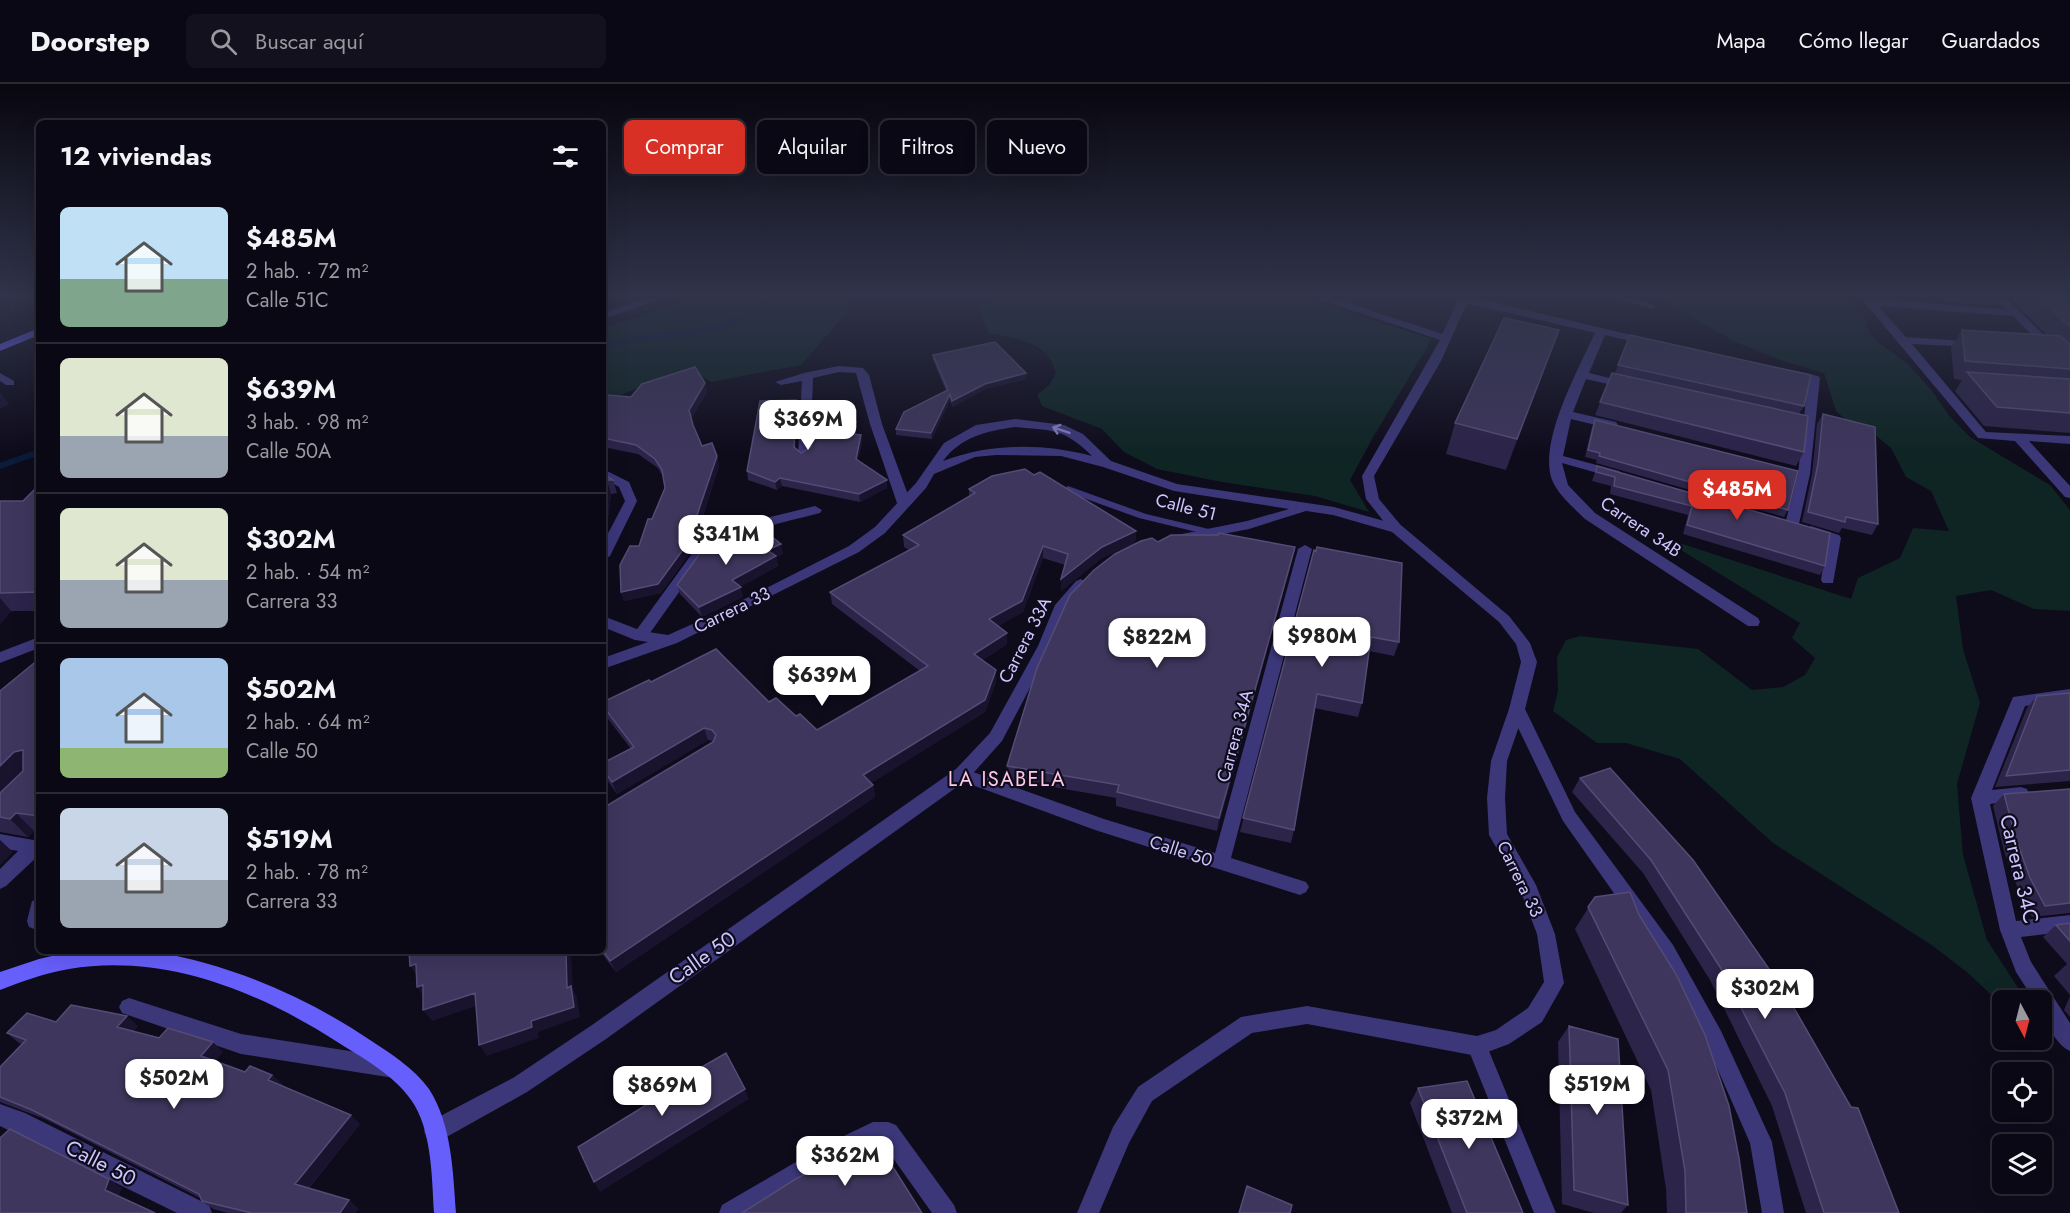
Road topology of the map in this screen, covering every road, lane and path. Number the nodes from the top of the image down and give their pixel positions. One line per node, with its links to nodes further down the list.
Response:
1 (1440, 350): 30 (street)
2 (1594, 350): 8 (street)
3 (1912, 350): 15 (street)
4 (2065, 358): 5 (street)
5 (2070, 367)
6 (1780, 371): 37 (street)
7 (808, 375): 9 (street); 19 (street); 27 (street)
8 (1583, 375): 10 (street); 11 (street)
9 (781, 382)
10 (1639, 387)
11 (1567, 414): 14 (street); 20 (street)
12 (1015, 423): 13 (street, Carrera 33); 17 (street); 21 (street, Carrera 33, one-way to 12)
13 (981, 428): 18 (street); 22 (street, Carrera 33)
14 (1623, 428)
15 (2018, 436): 16 (street); 26 (street)
16 (2070, 440)
17 (1012, 449): 18 (street, Carrera 33); 21 (street, Carrera 33)
18 (996, 451): 22 (street, Carrera 33)
19 (804, 455)
20 (1554, 457): 24 (street); 39 (street, Carrera 34B)
21 (1107, 464): 28 (street, Carrera 33)
22 (929, 471): 27 (street, Carrera 33)
23 (606, 475): 35 (street)
24 (1634, 480)
25 (1068, 489): 31 (lane, Calle 51)
26 (2070, 494)
27 (904, 503): 41 (street, Carrera 33)
28 (1305, 508): 30 (street, Carrera 33); 31 (street)
29 (814, 510): 40 (street)
30 (1397, 529): 46 (street, Carrera 33)
31 (1209, 532): 32 (street, Calle 51); 33 (street)
32 (1249, 540)
33 (1167, 542)
34 (1305, 549): 54 (street, Carrera 34A)
35 (606, 550)
36 (1094, 573): 47 (street, Carrera 33A)
37 (1828, 580)
38 (606, 622): 40 (street)
39 (1753, 622)
40 (640, 636): 41 (street)
41 (672, 639): 44 (street, Carrera 33)
42 (36, 643): 43 (street)
43 (5, 655)
44 (606, 663)
45 (2070, 695): 50 (street, Carrera 34C)
46 (1517, 709): 63 (street, Carrera 33); 73 (street)
47 (996, 737): 48 (street, Calle 50)
48 (962, 774): 54 (street, Calle 50); 66 (street, Calle 50)
49 (2036, 793): 50 (street)
50 (1980, 798): 58 (street, Carrera 34C)
51 (0, 841): 52 (street)
52 (36, 848)
53 (36, 849): 55 (street)
54 (1221, 864): 56 (street, Calle 50)
55 (0, 880)
56 (1300, 886)
57 (2070, 923): 58 (street)
58 (2009, 930): 62 (street, Carrera 34C)
59 (74, 955): 60 (main road); 64 (main road)
60 (0, 981)
61 (129, 1007): 64 (street)
62 (2070, 1041)
63 (1477, 1046): 71 (street); 72 (street)
64 (394, 1068): 66 (main road)
65 (8, 1124): 67 (street, Calle 50)
66 (435, 1131): 68 (main road)
67 (201, 1213)
68 (445, 1213)
69 (730, 1213): 70 (street)
70 (946, 1213)
71 (1088, 1213)
72 (1545, 1213)
73 (1773, 1213)

